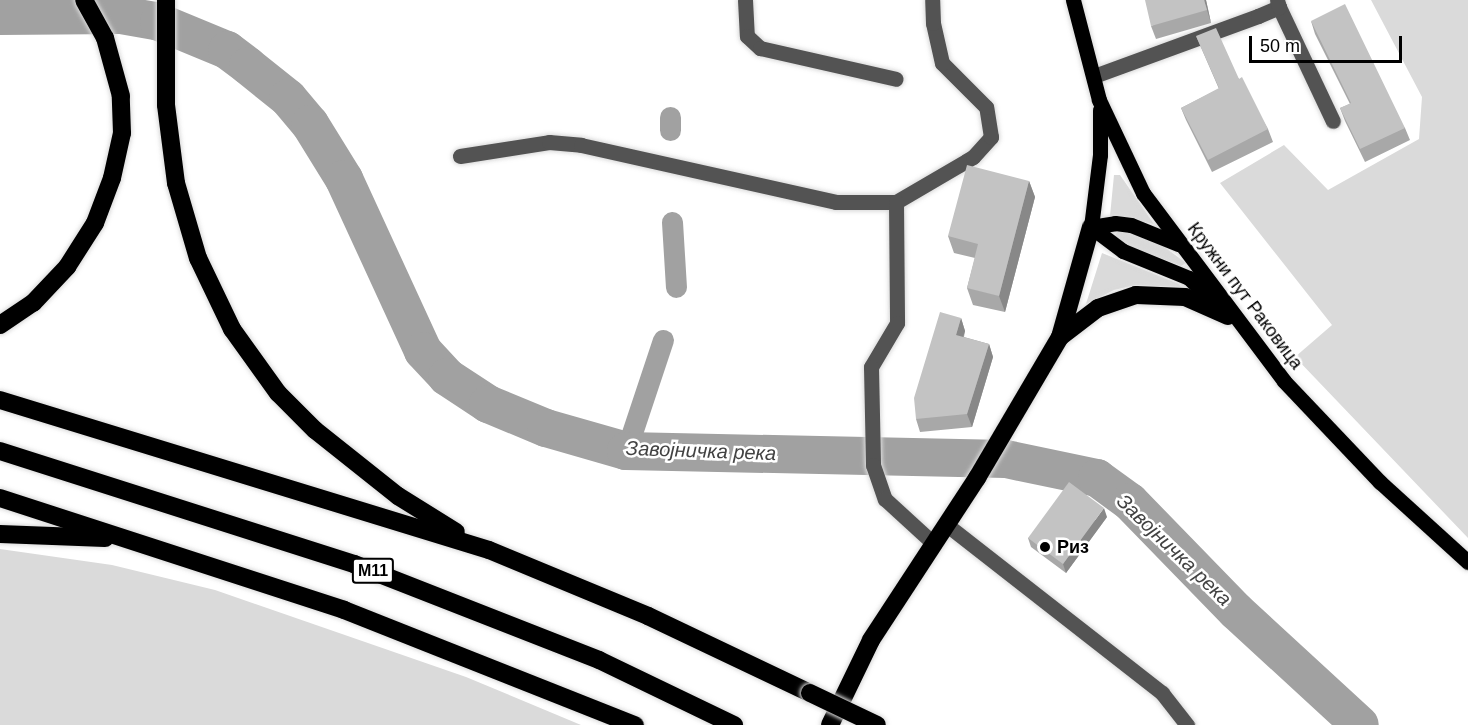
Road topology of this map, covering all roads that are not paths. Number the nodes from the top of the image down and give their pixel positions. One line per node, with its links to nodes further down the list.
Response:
1 (84, 0): 16 (highway)
2 (166, 0): 26 (highway)
3 (745, 0): 8 (street)
4 (932, 0): 12 (street)
5 (1073, 0): 7 (main road, Кружни пут Раковица)
6 (1278, 3): 7 (street); 10 (street)
7 (1094, 76): 9 (main road, Кружни пут Раковица)
8 (897, 79)
9 (1099, 100): 13 (main road); 14 (main road, Кружни пут Раковица)
10 (1333, 121)
11 (460, 156): 12 (street)
12 (896, 202): 25 (street)
13 (1091, 227): 14 (main road); 15 (main road); 17 (highway)
14 (1186, 249): 18 (main road, Кружни пут Раковица)
15 (1228, 316): 17 (highway); 18 (main road)
16 (0, 326)
17 (1060, 337): 22 (highway)
18 (1256, 348): 27 (main road, Кружни пут Раковица)
19 (0, 400): 26 (highway)
20 (0, 450): 29 (highway, M11)
21 (0, 498): 24 (highway, M11)
22 (947, 525): 25 (highway); 32 (street)
23 (0, 534): 24 (highway)
24 (125, 538): 28 (highway, M11)
25 (933, 543): 30 (highway)
26 (489, 550): 31 (highway, bridge)
27 (1468, 562)
28 (635, 725)
29 (734, 725)
30 (830, 725)
31 (877, 725)
32 (1187, 725)

